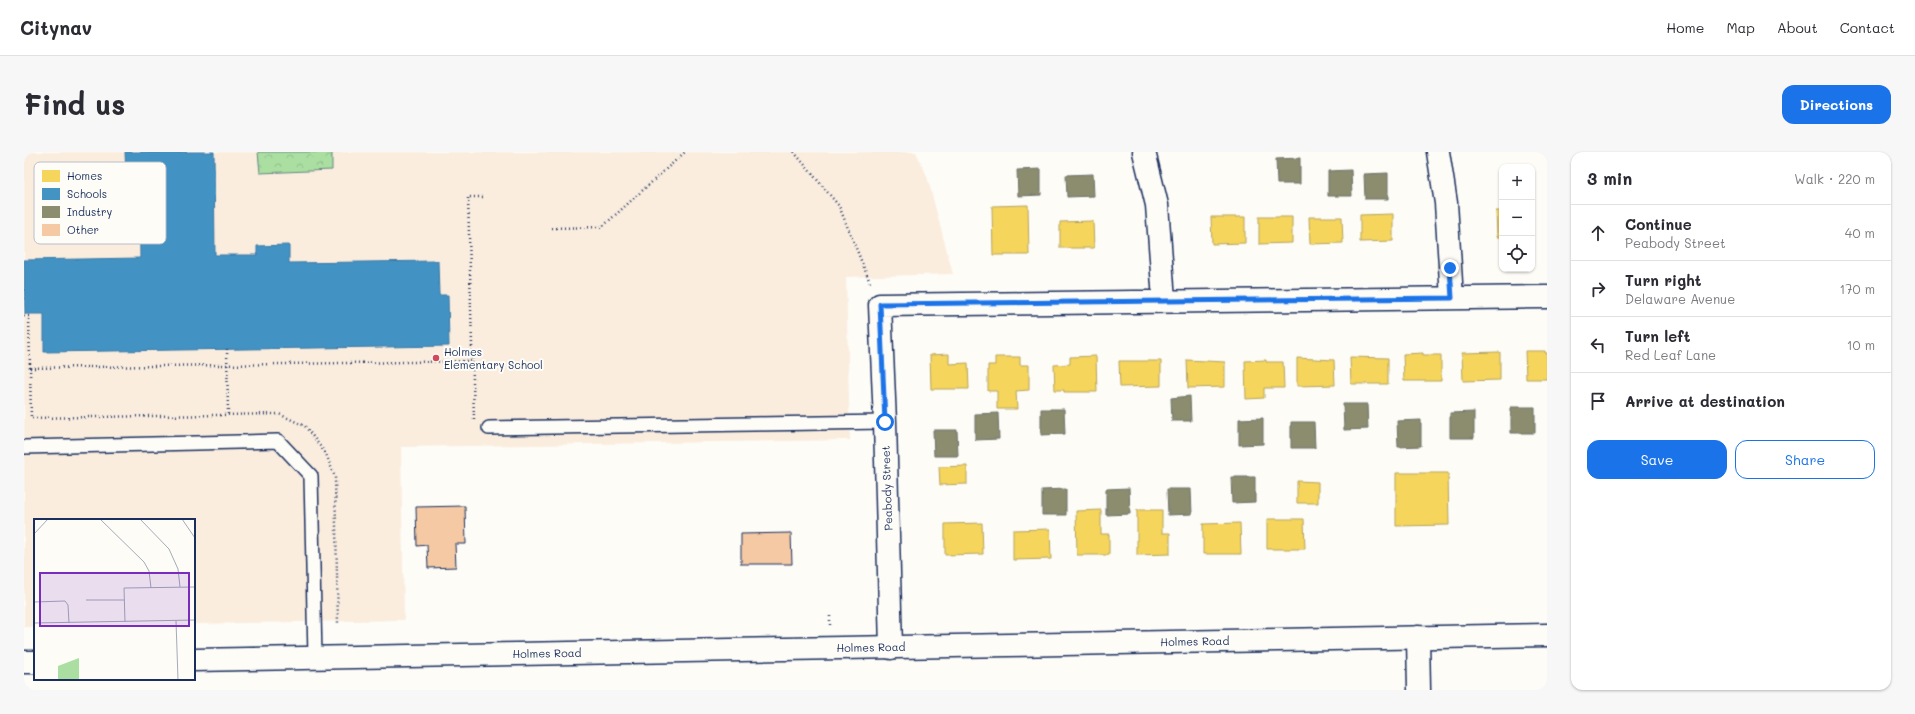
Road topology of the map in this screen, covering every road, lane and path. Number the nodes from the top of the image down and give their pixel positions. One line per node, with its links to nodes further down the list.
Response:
1 (685, 152): 6 (path)
2 (794, 152): 10 (path)
3 (1144, 152): 9 (street)
4 (1438, 152): 8 (street)
5 (483, 196): 12 (path)
6 (552, 228)
7 (1547, 297): 8 (street)
8 (1452, 298): 9 (street)
9 (1164, 300): 10 (street)
10 (880, 304): 17 (street, Peabody Street)
11 (228, 349): 13 (path)
12 (472, 361): 13 (path); 16 (path)
13 (228, 365): 14 (path); 15 (path)
14 (30, 368)
15 (228, 415)
16 (474, 420)
17 (885, 422): 18 (lane); 24 (street, Peabody Street)
18 (489, 428)
19 (24, 447): 25 (lane)
20 (830, 616): 21 (path)
21 (831, 631)
22 (1547, 635): 23 (street, Holmes Road)
23 (1418, 637): 24 (street, Holmes Road); 27 (street)
24 (891, 648): 25 (street, Holmes Road)
25 (315, 658): 26 (street, Holmes Road)
26 (195, 660)
27 (1419, 690)

